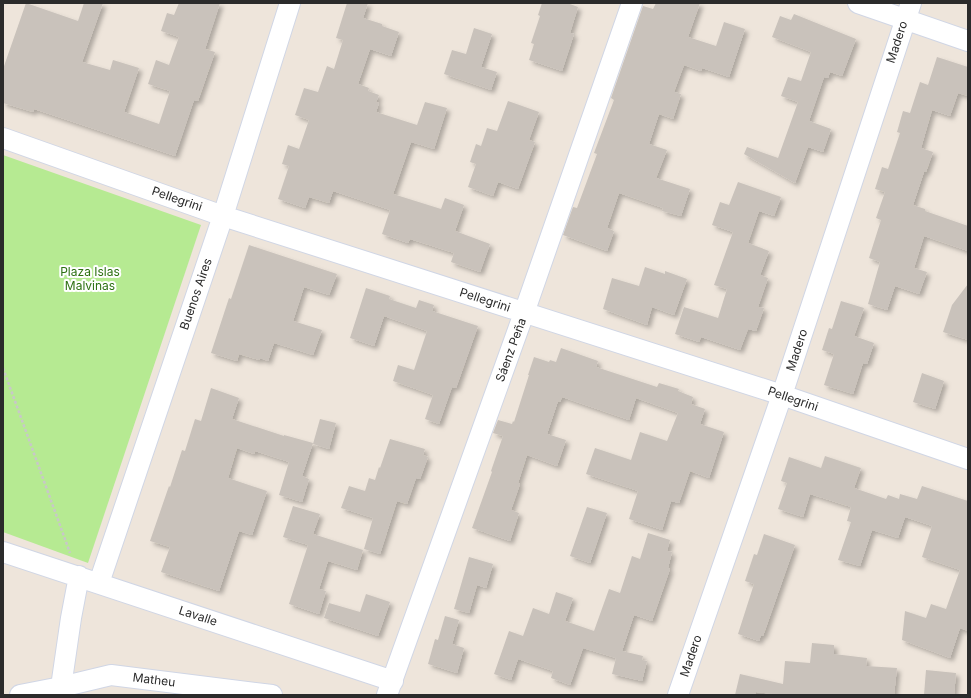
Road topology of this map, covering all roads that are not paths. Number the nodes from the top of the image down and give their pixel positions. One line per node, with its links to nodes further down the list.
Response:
1 (290, 3): 7 (street, Buenos Aires)
2 (632, 3): 8 (street, Sáenz Peña)
3 (858, 3): 4 (street)
4 (908, 11): 5 (street); 9 (street, Madero)
5 (968, 41)
6 (3, 138): 7 (street, Pellegrini)
7 (223, 216): 8 (street, Pellegrini); 13 (street, Buenos Aires)
8 (524, 313): 9 (street, Pellegrini); 14 (street, Sáenz Peña)
9 (782, 395): 10 (street, Pellegrini); 18 (street, Madero)
10 (968, 459)
11 (3, 552): 12 (street, Lavalle)
12 (79, 576): 13 (street, Lavalle); 15 (street)
13 (98, 583): 14 (street, Lavalle)
14 (390, 688)
15 (67, 691): 16 (street, Matheu); 17 (street, Matheu)
16 (20, 695)
17 (272, 695)
18 (678, 695)

